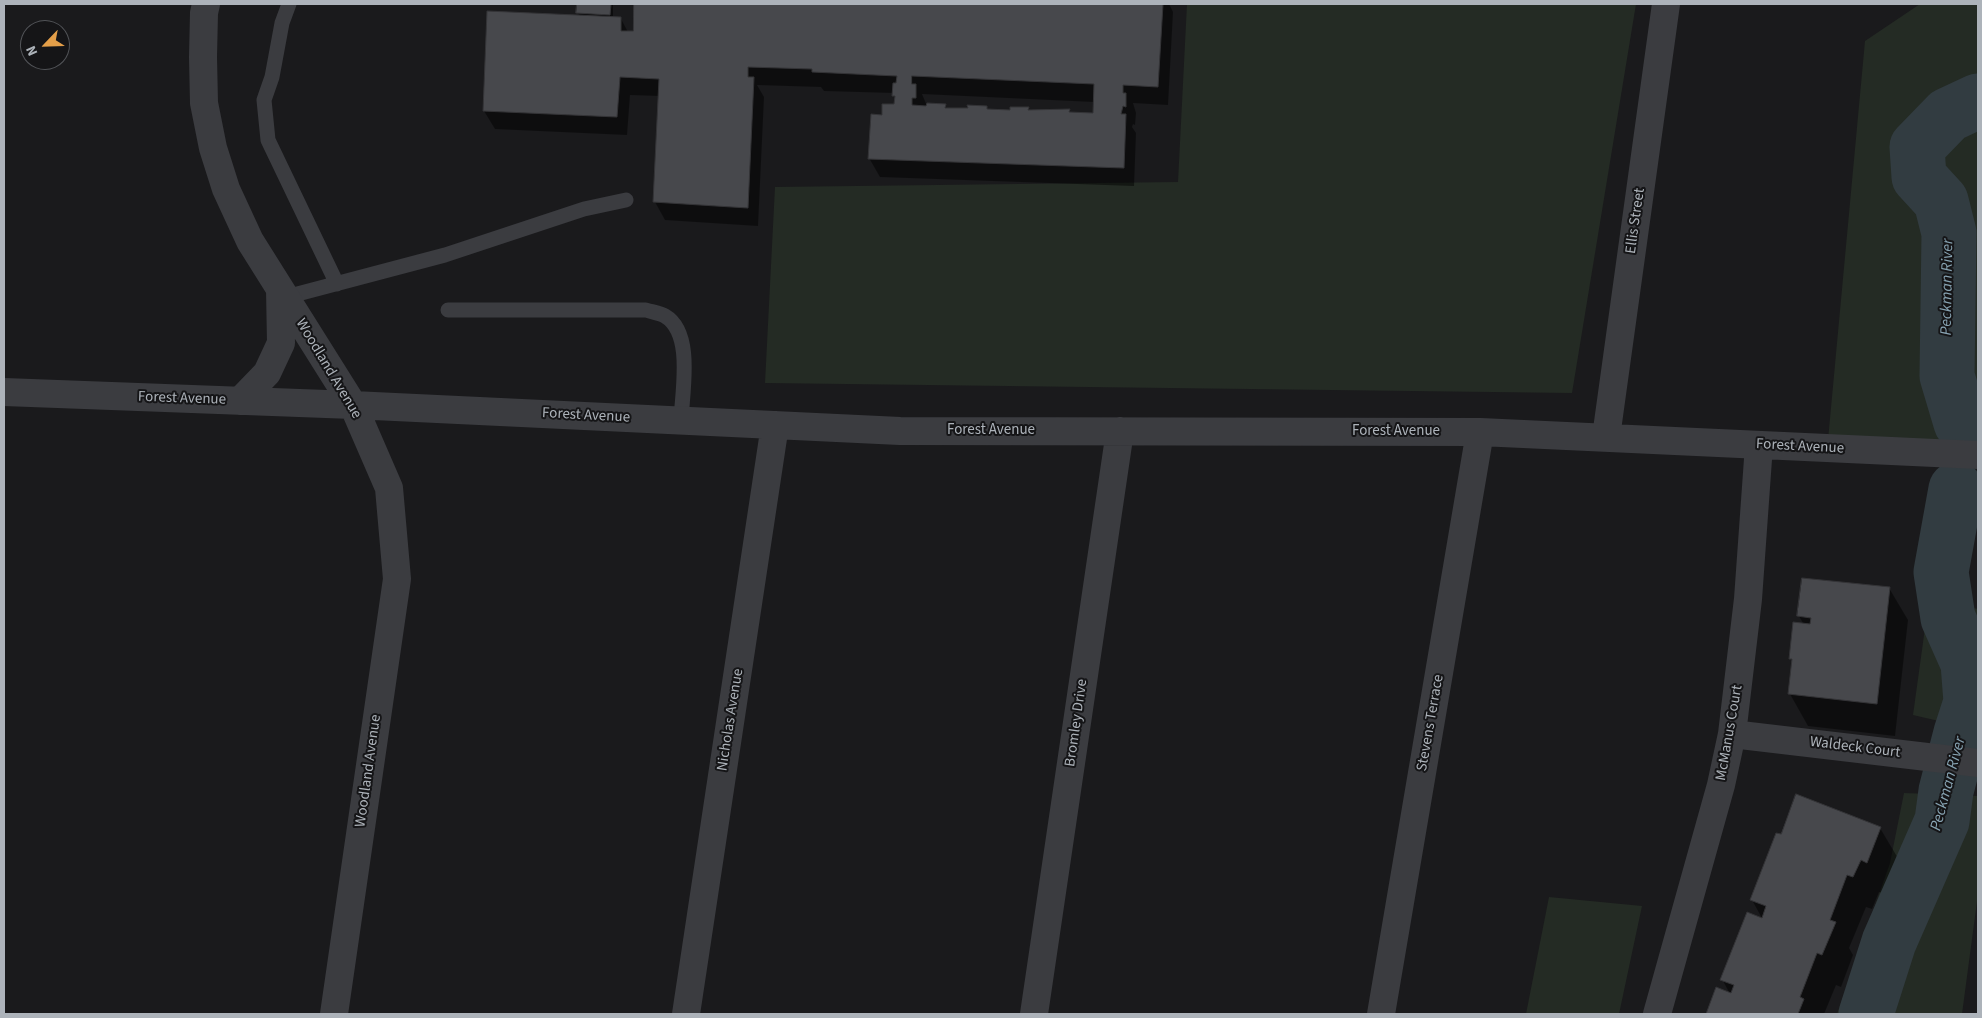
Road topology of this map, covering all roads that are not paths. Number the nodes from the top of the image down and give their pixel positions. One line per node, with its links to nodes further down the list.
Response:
1 (206, 4): 6 (street, Woodland Avenue)
2 (289, 4): 5 (lane)
3 (1666, 4): 15 (street, Ellis Street)
4 (626, 200): 5 (lane)
5 (337, 284): 6 (lane)
6 (283, 292): 9 (street); 10 (street, Woodland Avenue)
7 (448, 310): 11 (lane)
8 (4, 392): 9 (street, Forest Avenue)
9 (240, 401): 10 (street, Forest Avenue)
10 (353, 406): 11 (street, Forest Avenue); 20 (street, Woodland Avenue)
11 (680, 421): 12 (street, Forest Avenue)
12 (775, 425): 13 (street, Forest Avenue); 21 (street, Nicholas Avenue)
13 (1120, 431): 14 (street, Forest Avenue); 22 (street, Bromley Drive)
14 (1480, 432): 15 (street, Forest Avenue); 23 (street, Stevens Terrace)
15 (1606, 437): 16 (street, Forest Avenue)
16 (1759, 445): 17 (street, Forest Avenue); 18 (street, McManus Court)
17 (1978, 455)
18 (1732, 734): 19 (street, Waldeck Court); 24 (street, McManus Court)
19 (1971, 762)
20 (334, 1014)
21 (686, 1014)
22 (1034, 1014)
23 (1382, 1014)
24 (1657, 1014)

